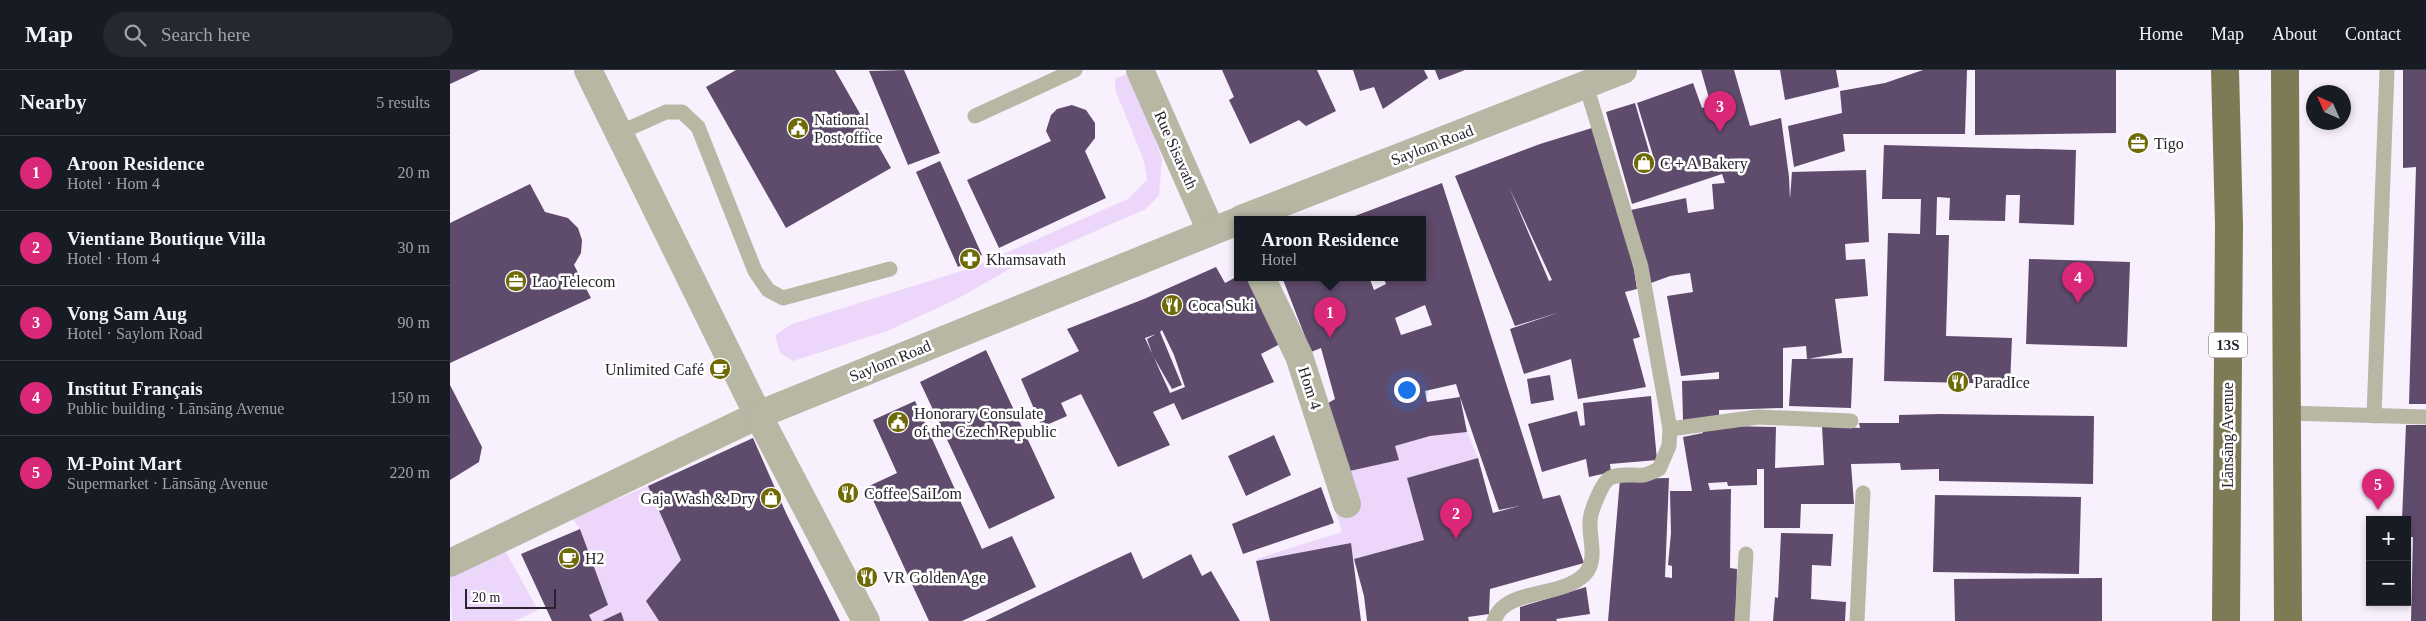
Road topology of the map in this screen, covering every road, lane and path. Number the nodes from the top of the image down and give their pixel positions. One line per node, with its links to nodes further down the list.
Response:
1 (588, 70): 10 (street)
2 (1074, 70): 9 (lane)
3 (1140, 70): 12 (street, Rue Sisavath)
4 (1623, 70): 8 (street, Saylom Road)
5 (2225, 70): 29 (highway, Lānsāng Avenue / 13S)
6 (2285, 70): 15 (highway)
7 (2387, 70): 17 (lane)
8 (1586, 85): 11 (street, Saylom Road); 20 (lane)
9 (975, 116)
10 (619, 132): 13 (lane); 16 (street)
11 (1252, 216)
12 (1232, 224): 16 (street, Saylom Road)
13 (890, 269)
14 (1263, 281): 22 (street, Hom 4)
15 (2286, 414): 17 (lane); 30 (highway)
16 (758, 415): 24 (street, Saylom Road); 25 (street)
17 (2374, 416): 18 (lane)
18 (2426, 417)
19 (1851, 421): 20 (lane)
20 (1670, 429): 26 (lane)
21 (1863, 493): 28 (lane)
22 (1347, 504)
23 (1746, 554): 27 (lane)
24 (450, 563)
25 (866, 621)
26 (1494, 621)
27 (1742, 621)
28 (1857, 621)
29 (2226, 621)
30 (2288, 621)

